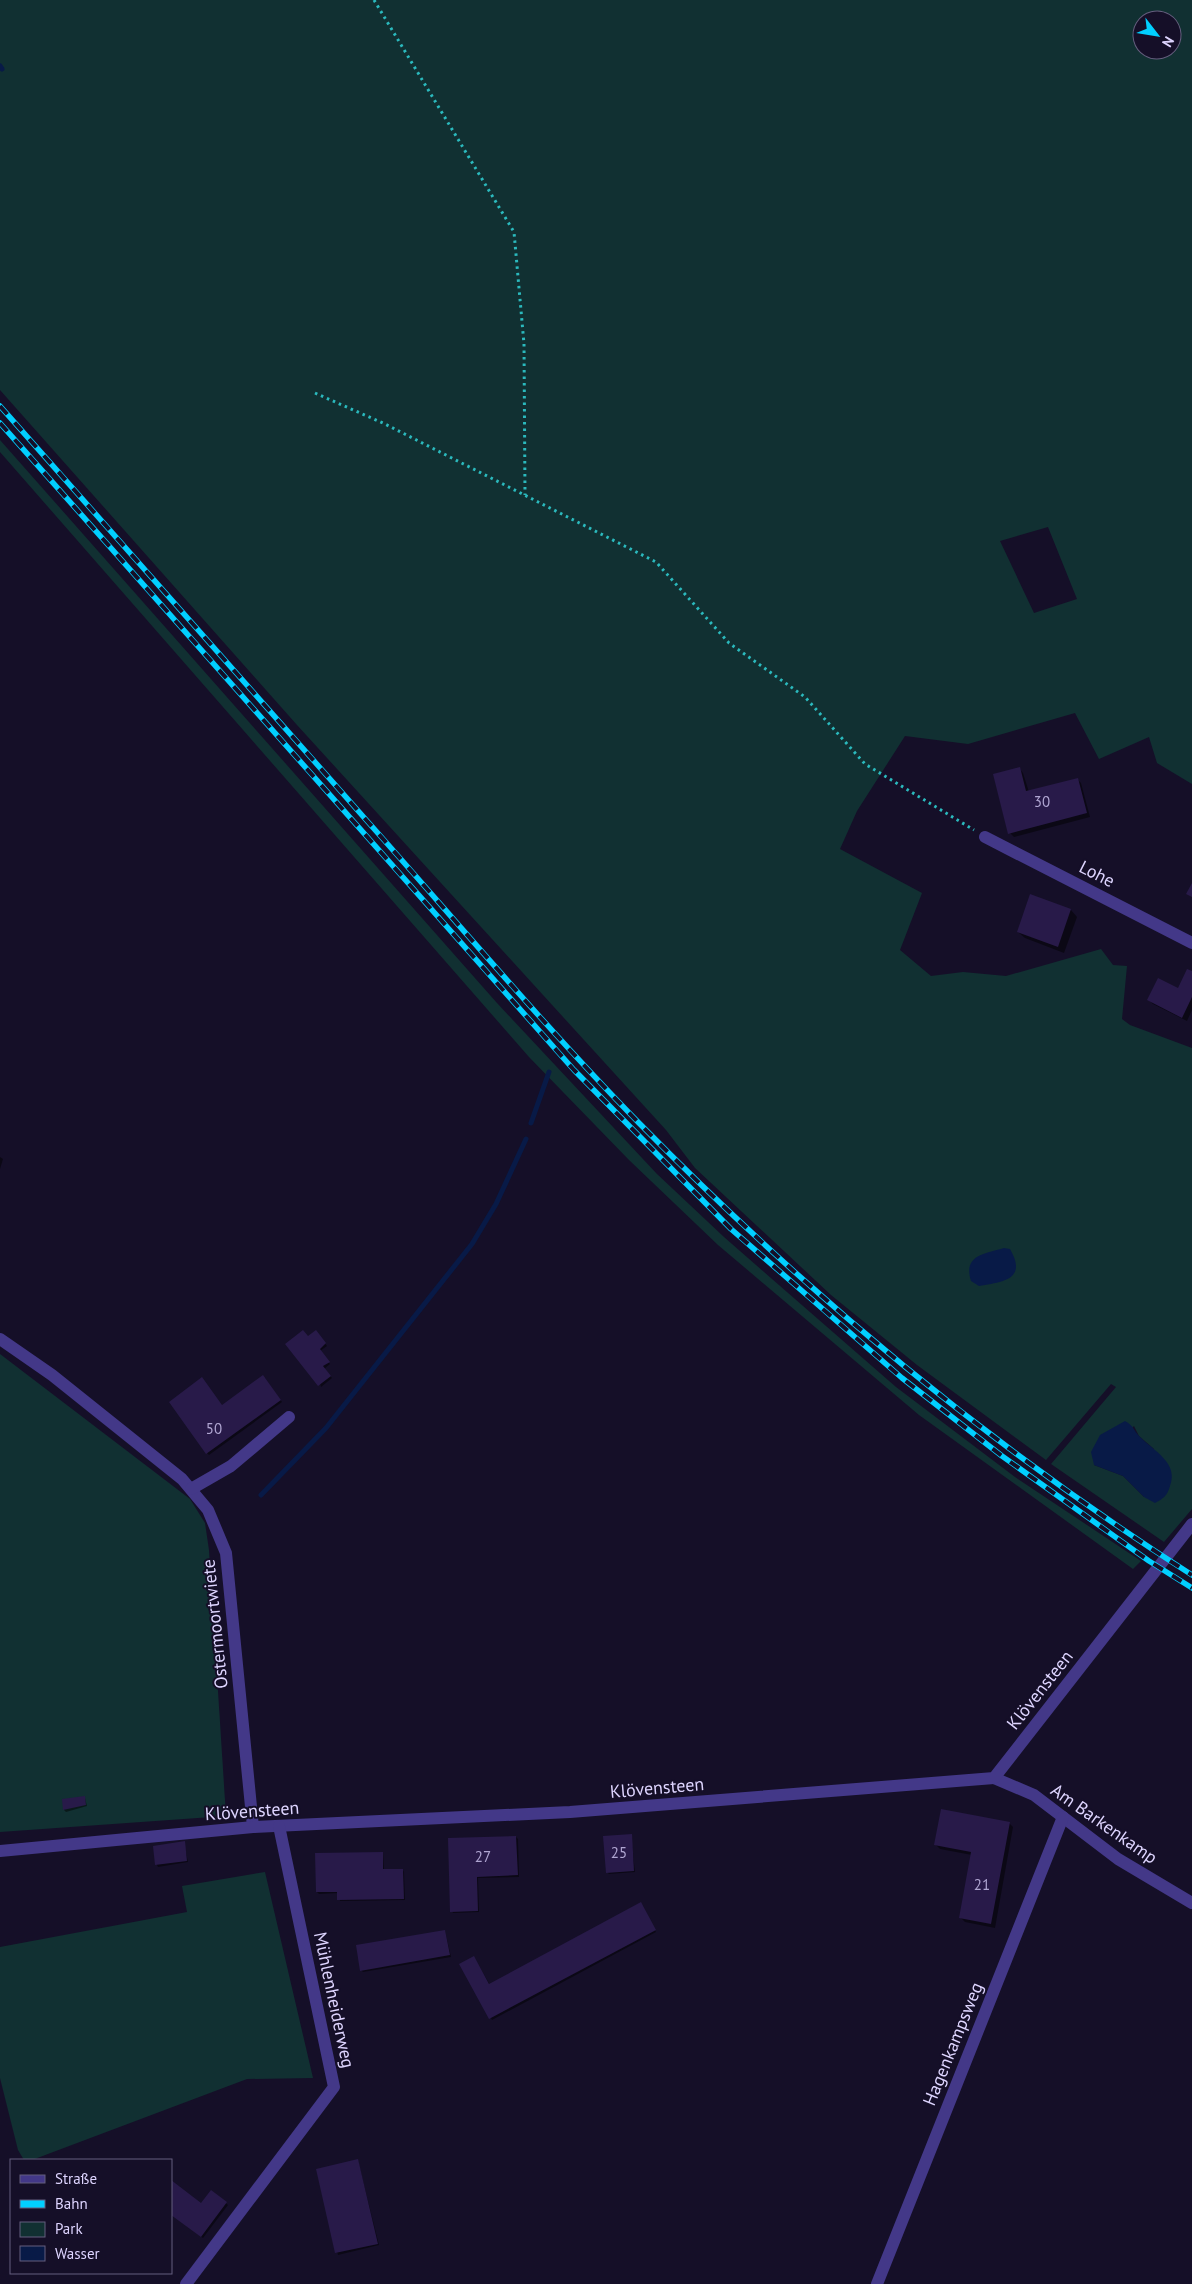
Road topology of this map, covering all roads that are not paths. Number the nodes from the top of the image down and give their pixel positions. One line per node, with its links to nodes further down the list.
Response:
1 (986, 837): 2 (street, Lohe)
2 (1192, 943)
3 (0, 1339): 5 (street, Ostermoortwiete)
4 (289, 1417): 5 (street)
5 (191, 1490): 10 (street, Ostermoortwiete)
6 (1192, 1524): 7 (street, Klövensteen)
7 (994, 1778): 8 (street, Am Barkenkamp); 9 (street, Klövensteen)
8 (1063, 1817): 12 (street, Am Barkenkamp); 14 (street, Hagenkampsweg)
9 (279, 1826): 10 (street, Klövensteen); 13 (street, Mühlenheiderweg)
10 (253, 1827): 11 (street, Klövensteen)
11 (0, 1851)
12 (1192, 1903)
13 (186, 2284)
14 (877, 2284)

